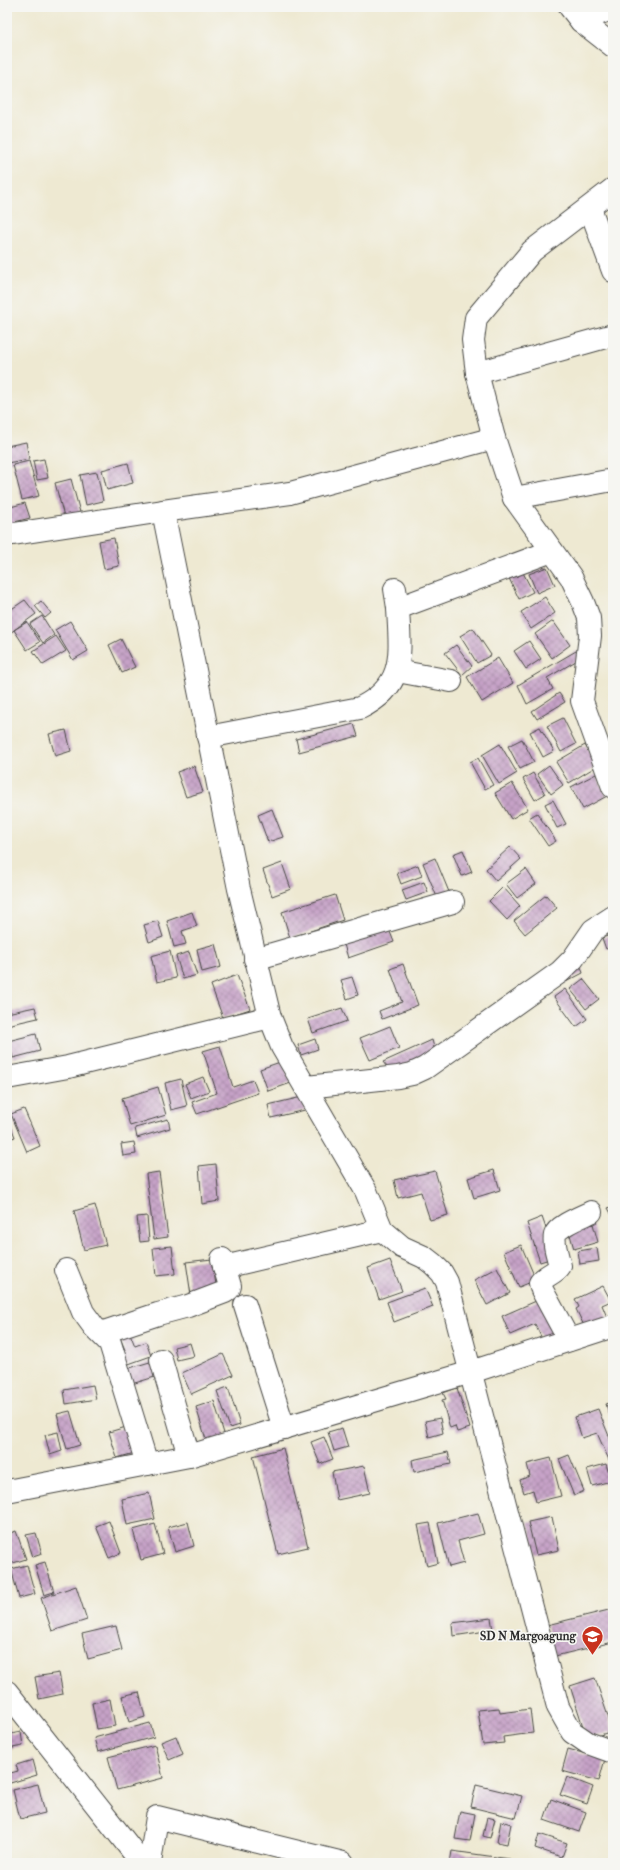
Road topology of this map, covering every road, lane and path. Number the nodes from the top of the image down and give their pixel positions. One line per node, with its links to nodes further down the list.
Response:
1 (613, 8): 2 (street)
2 (575, 14): 3 (street)
3 (613, 46)
4 (613, 189): 5 (street)
5 (590, 208): 6 (street); 8 (street)
6 (613, 271)
7 (613, 336): 8 (street)
8 (477, 373): 9 (street)
9 (494, 438): 11 (street); 12 (street)
10 (613, 480): 11 (street)
11 (514, 498): 14 (street)
12 (163, 511): 13 (street); 17 (street)
13 (7, 535)
14 (552, 551): 15 (street); 18 (street)
15 (397, 671): 16 (street); 17 (street)
16 (451, 681)
17 (208, 737): 21 (street)
18 (613, 787)
19 (453, 902): 21 (street)
20 (613, 917): 24 (street)
21 (255, 959): 22 (street)
22 (270, 1017): 23 (street); 24 (street)
23 (7, 1078)
24 (307, 1087): 26 (street)
25 (591, 1212): 31 (street)
26 (382, 1230): 30 (street); 33 (street)
27 (66, 1270): 30 (street)
28 (246, 1305): 34 (street)
29 (613, 1326): 31 (street)
30 (101, 1333): 36 (street)
31 (569, 1340): 33 (street)
32 (161, 1360): 35 (street)
33 (471, 1372): 34 (street); 39 (street)
34 (284, 1428): 35 (street)
35 (190, 1456): 36 (street)
36 (147, 1464): 37 (street)
37 (7, 1492)
38 (7, 1692): 40 (street)
39 (613, 1752)
40 (142, 1863)
41 (150, 1863): 42 (street)
42 (343, 1863)

